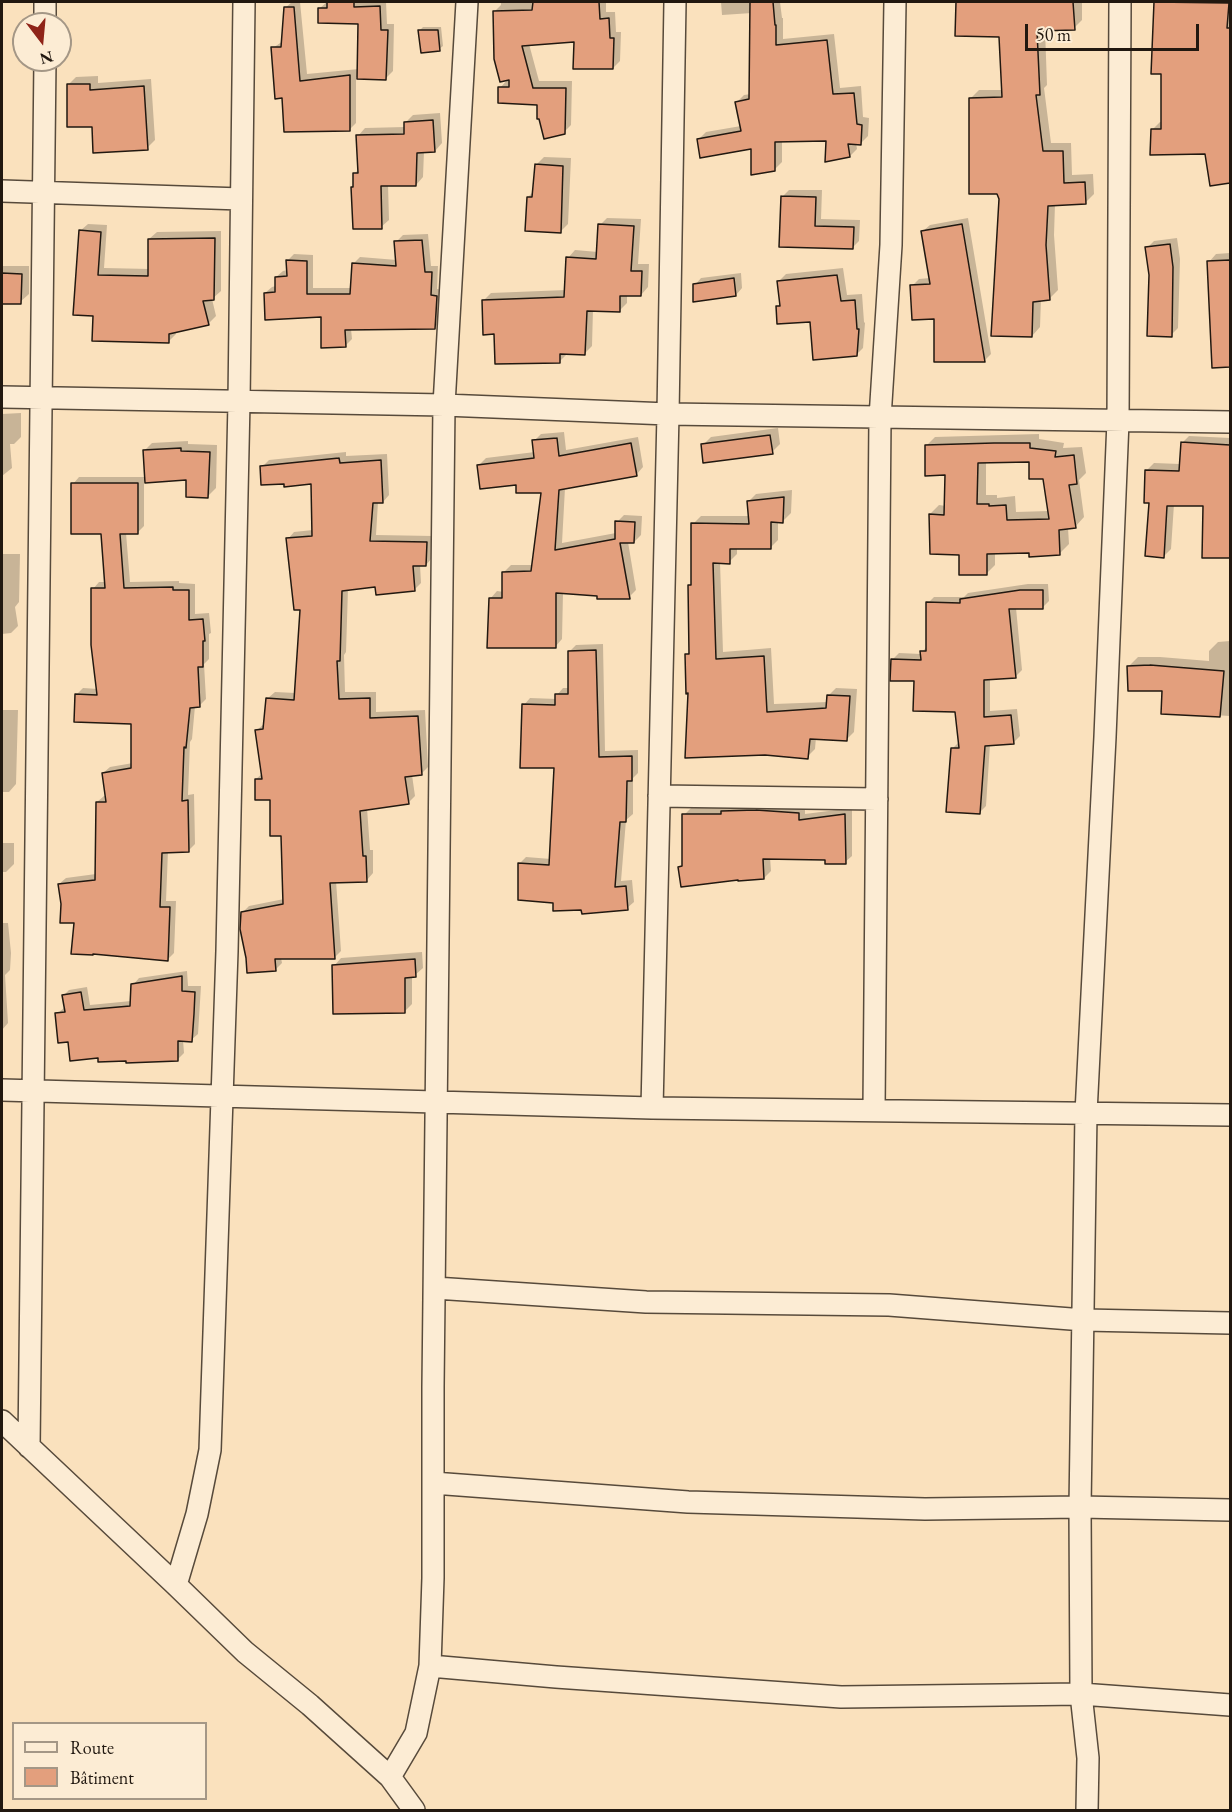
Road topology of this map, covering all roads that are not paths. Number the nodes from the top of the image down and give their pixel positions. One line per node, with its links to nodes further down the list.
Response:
1 (244, 2): 9 (street)
2 (467, 2): 13 (street)
3 (675, 2): 14 (street)
4 (895, 2): 15 (street)
5 (1120, 2): 16 (street)
6 (45, 72): 8 (street)
7 (2, 191): 8 (street)
8 (44, 192): 9 (street); 11 (street)
9 (241, 200): 12 (street)
10 (2, 397): 11 (street)
11 (42, 398): 12 (street); 21 (street)
12 (239, 402): 13 (street); 22 (street)
13 (444, 405): 14 (street); 23 (street)
14 (668, 414): 15 (street); 18 (street)
15 (880, 418): 16 (street); 19 (street)
16 (1118, 421): 17 (street); 26 (street)
17 (1230, 422)
18 (659, 796): 19 (street); 24 (street)
19 (877, 799): 25 (street)
20 (2, 1090): 21 (street)
21 (32, 1091): 22 (street); 32 (street)
22 (223, 1096): 23 (street); 36 (street)
23 (438, 1102): 24 (street); 28 (street)
24 (652, 1108): 25 (street)
25 (874, 1109): 26 (street)
26 (1086, 1113): 27 (street); 29 (street)
27 (1230, 1114)
28 (435, 1288): 29 (street); 33 (street)
29 (1084, 1320): 30 (street); 34 (street)
30 (1230, 1323)
31 (2, 1421): 32 (street)
32 (29, 1447): 36 (street)
33 (433, 1483): 34 (street); 37 (street)
34 (1080, 1506): 35 (street); 38 (street)
35 (1230, 1510)
36 (176, 1585): 40 (street)
37 (430, 1666): 38 (street); 40 (street)
38 (1081, 1694): 39 (street); 42 (street)
39 (1230, 1705)
40 (390, 1777): 41 (street)
41 (414, 1810)
42 (1087, 1810)

